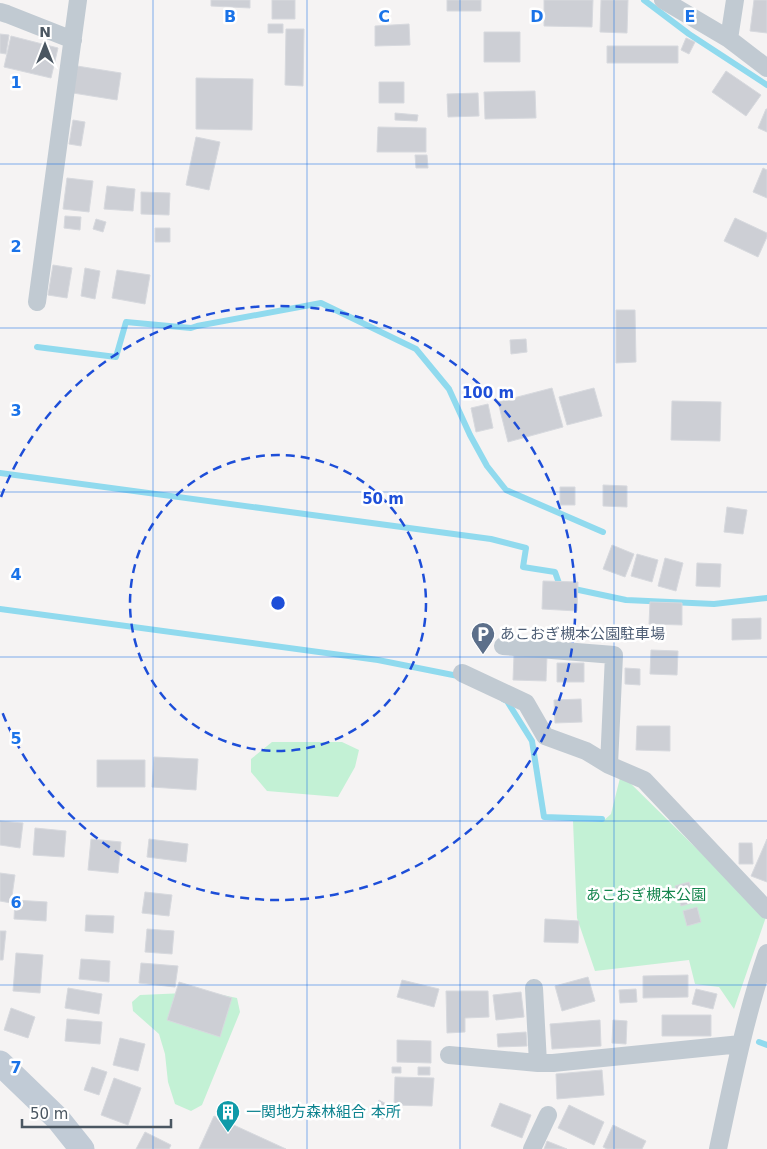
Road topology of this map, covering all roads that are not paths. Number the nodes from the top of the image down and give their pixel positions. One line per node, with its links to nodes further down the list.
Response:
1 (78, 0): 5 (street)
2 (663, 0): 6 (street)
3 (735, 0): 6 (street)
4 (0, 12): 5 (street)
5 (73, 40): 8 (street)
6 (729, 40): 7 (street)
7 (767, 68)
8 (37, 302)
9 (503, 646): 11 (street)
10 (462, 673): 11 (street)
11 (608, 765): 12 (street)
12 (767, 910)
13 (767, 953): 15 (street)
14 (534, 988): 18 (street)
15 (741, 1044): 18 (street); 22 (street)
16 (450, 1055): 18 (street)
17 (0, 1063): 20 (street)
18 (538, 1063)
19 (548, 1115): 21 (street)
20 (82, 1149)
21 (532, 1149)
22 (718, 1149)

